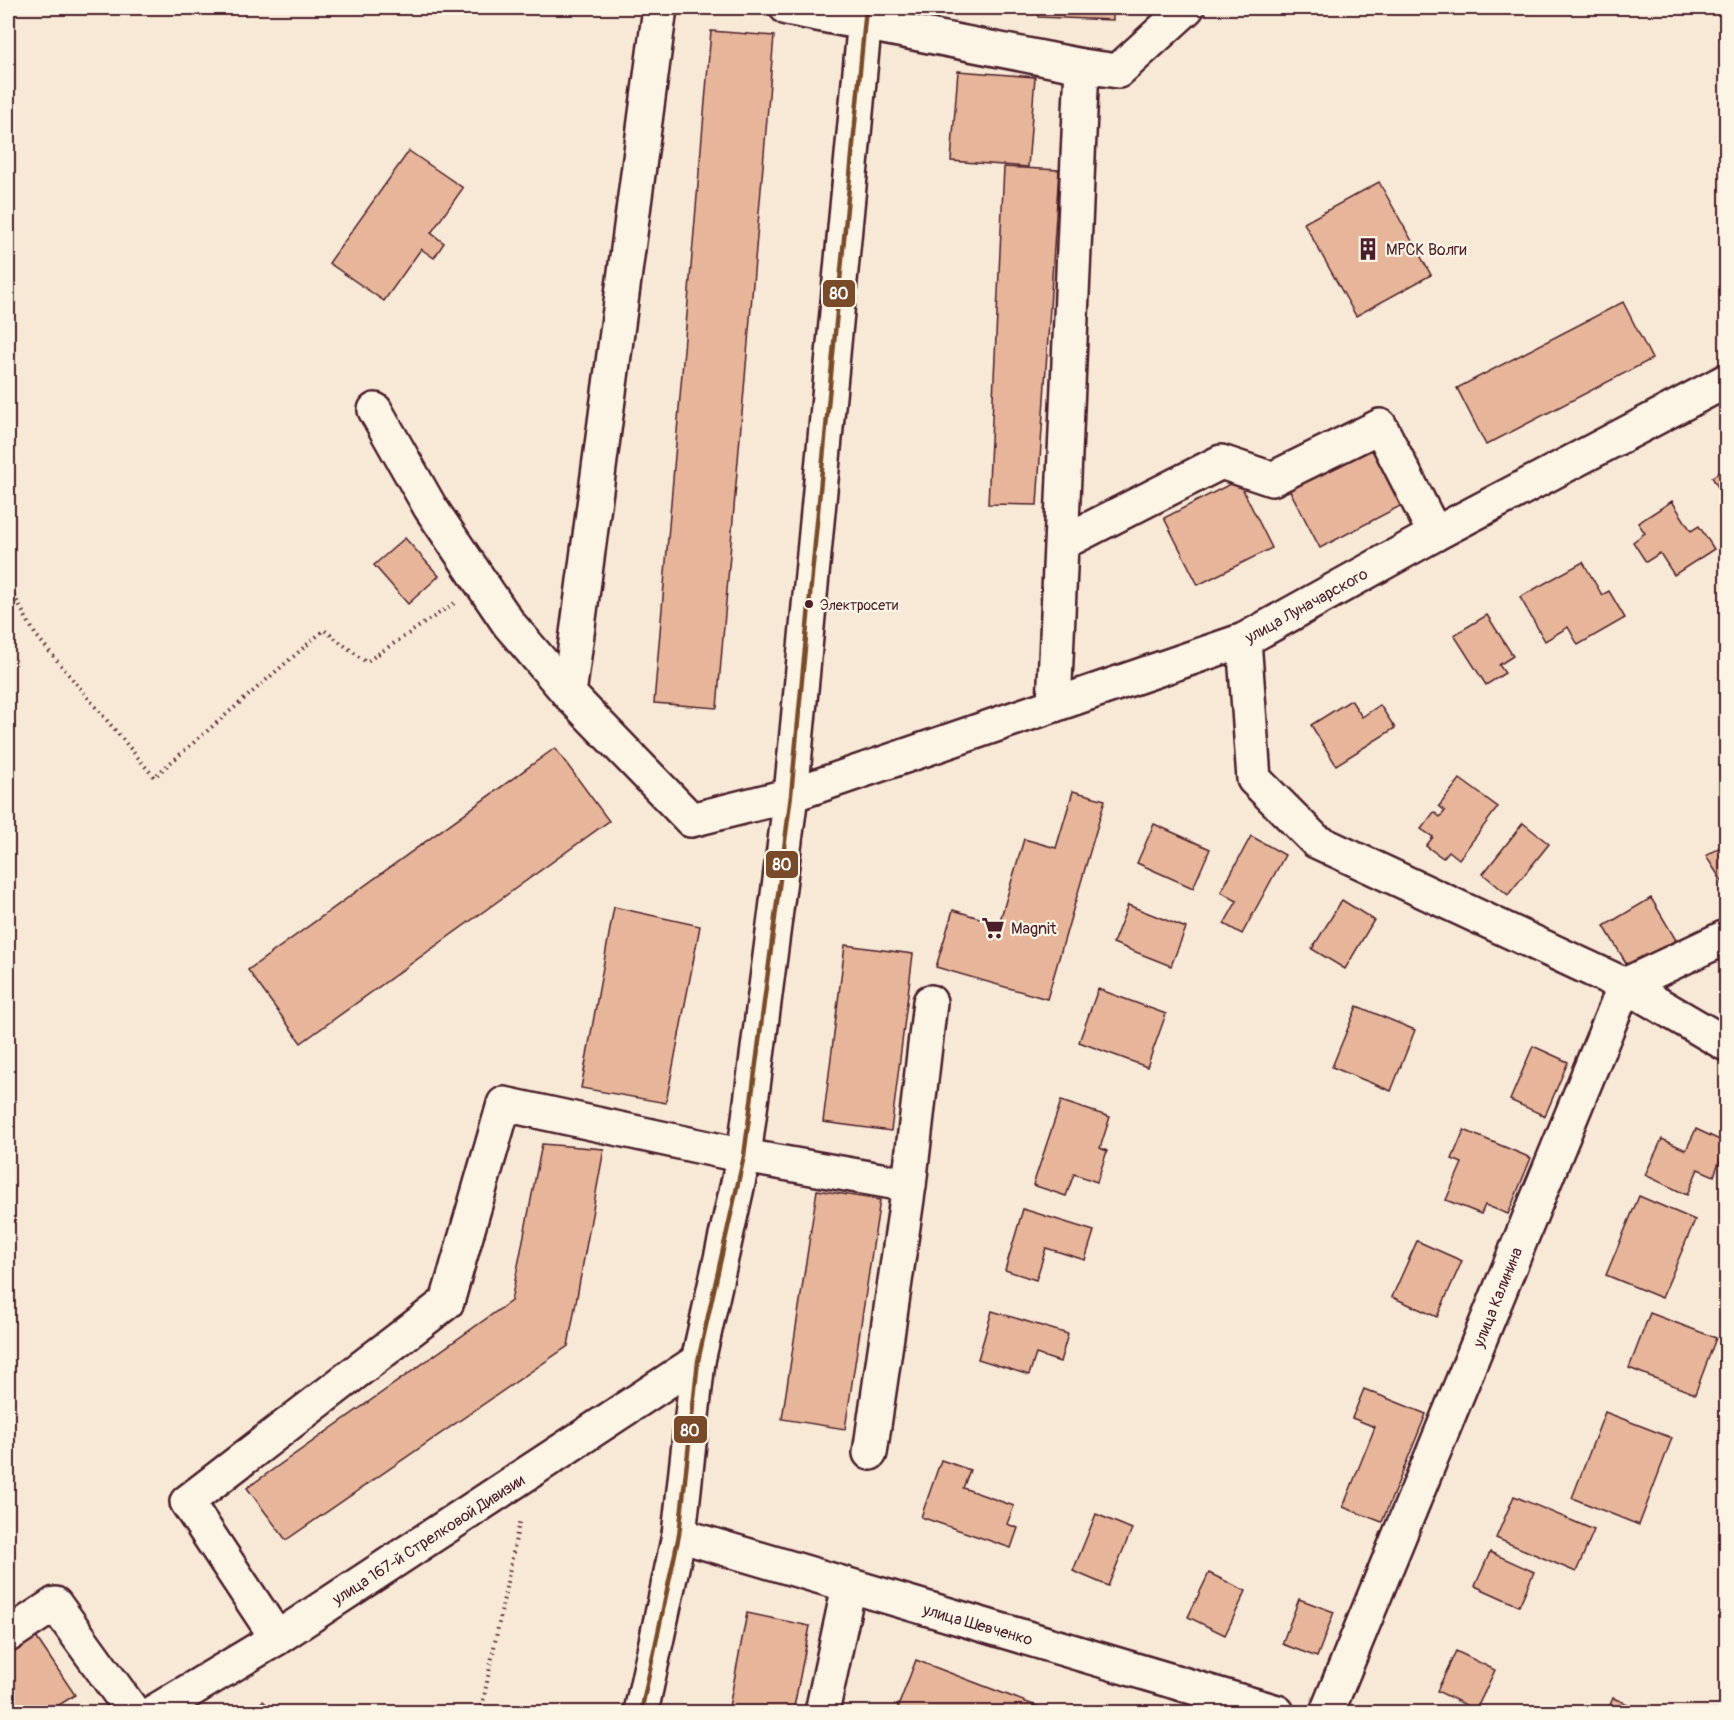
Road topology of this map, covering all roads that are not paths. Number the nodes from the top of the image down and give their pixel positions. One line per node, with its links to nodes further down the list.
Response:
1 (660, 8): 11 (street)
2 (787, 8): 4 (street)
3 (1187, 8): 5 (street)
4 (866, 15): 5 (street); 13 (street)
5 (1082, 66): 9 (street)
6 (1726, 381): 8 (street, улица Луначарского)
7 (375, 410): 11 (street)
8 (1435, 534): 9 (street); 10 (street, улица Луначарского)
9 (1062, 543): 12 (street)
10 (1244, 640): 12 (street, улица Луначарского); 15 (street)
11 (569, 694): 13 (street, улица Луначарского)
12 (1054, 705): 13 (street, улица Луначарского)
13 (791, 795): 18 (street)
14 (1726, 937): 15 (street)
15 (1626, 985): 17 (street); 31 (street, улица Калинина)
16 (930, 1002): 19 (street)
17 (1726, 1044)
18 (744, 1156): 19 (street); 20 (street); 25 (street)
19 (909, 1185): 21 (street)
20 (698, 1361): 22 (street); 25 (street, улица 167-й Стрелковой Дивизии)
21 (870, 1453)
22 (679, 1535): 23 (street, улица Шевченко); 28 (street)
23 (849, 1586): 29 (street); 30 (street, улица Шевченко)
24 (8, 1635): 26 (street)
25 (277, 1638): 27 (street, улица 167-й Стрелковой Дивизии)
26 (133, 1713)
27 (154, 1713)
28 (641, 1713)
29 (822, 1713)
30 (1277, 1713)
31 (1327, 1713)

